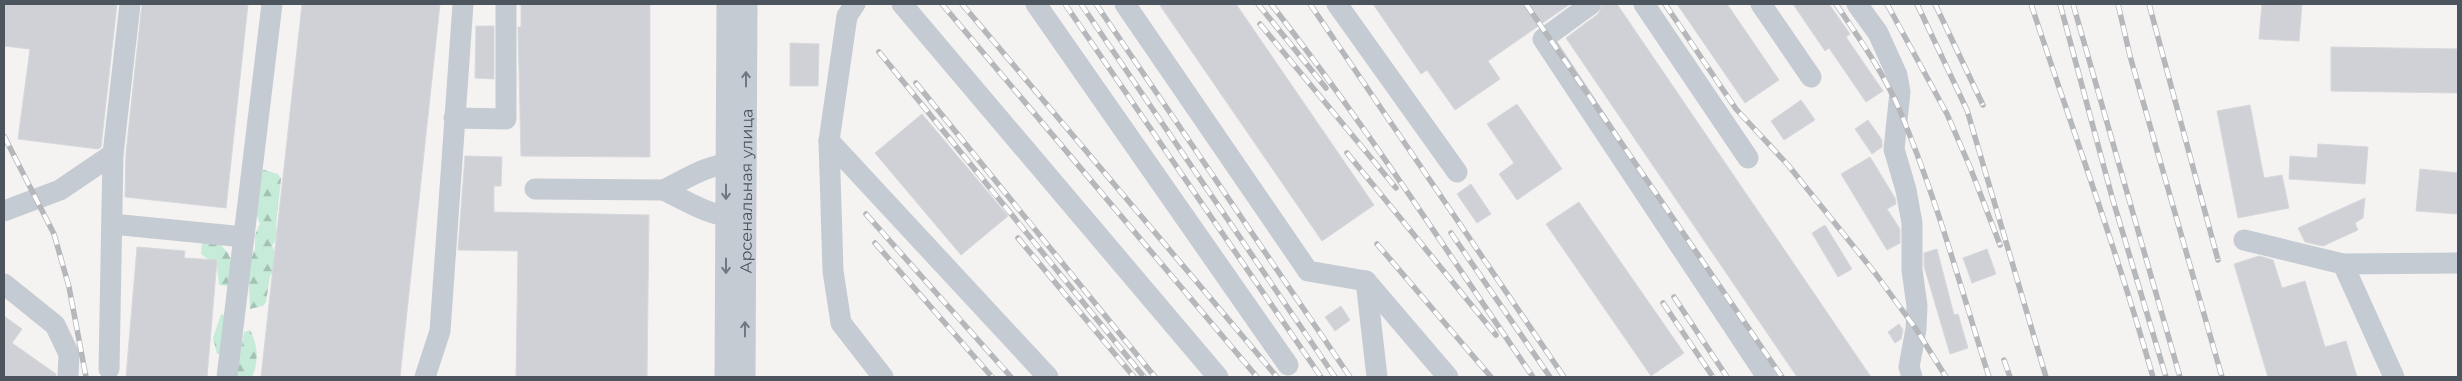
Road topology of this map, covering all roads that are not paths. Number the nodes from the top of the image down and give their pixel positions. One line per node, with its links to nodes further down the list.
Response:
1 (130, 4): 19 (street)
2 (272, 4): 28 (street)
3 (463, 4): 17 (street)
4 (506, 4): 17 (street)
5 (727, 4): 21 (street, Арсенальная улица)
6 (747, 4): 21 (street, Арсенальная улица, one-way to 6)
7 (855, 4): 18 (street)
8 (902, 4): 43 (street)
9 (1036, 4): 34 (street)
10 (1125, 4): 32 (street)
11 (1337, 4): 22 (street)
12 (1591, 4): 46 (street)
13 (1644, 4): 20 (street)
14 (1761, 4): 16 (street)
15 (1857, 4): 47 (street)
16 (1810, 77)
17 (454, 118): 38 (street)
18 (829, 142): 41 (street); 42 (street)
19 (113, 154): 25 (street); 27 (street)
20 (1748, 158)
21 (736, 163): 24 (street); 26 (street, Арсенальная улица)
22 (1457, 172)
23 (536, 189): 24 (street)
24 (664, 190): 26 (street)
25 (4, 211)
26 (736, 218): 39 (street, Арсенальная улица, one-way to 39); 40 (street, Арсенальная улица, one-way to 26)
27 (112, 224): 28 (street); 35 (street)
28 (244, 237): 37 (street)
29 (2244, 240): 31 (street)
30 (2458, 263): 31 (street)
31 (2344, 264): 48 (street)
32 (1366, 281): 44 (street); 45 (street)
33 (4, 284): 36 (street)
34 (1288, 365)
35 (109, 369)
36 (68, 377)
37 (227, 377)
38 (425, 377)
39 (725, 377)
40 (745, 377)
41 (883, 377)
42 (1048, 377)
43 (1218, 377)
44 (1377, 377)
45 (1448, 377)
46 (1767, 377)
47 (1912, 377)
48 (2394, 377)

